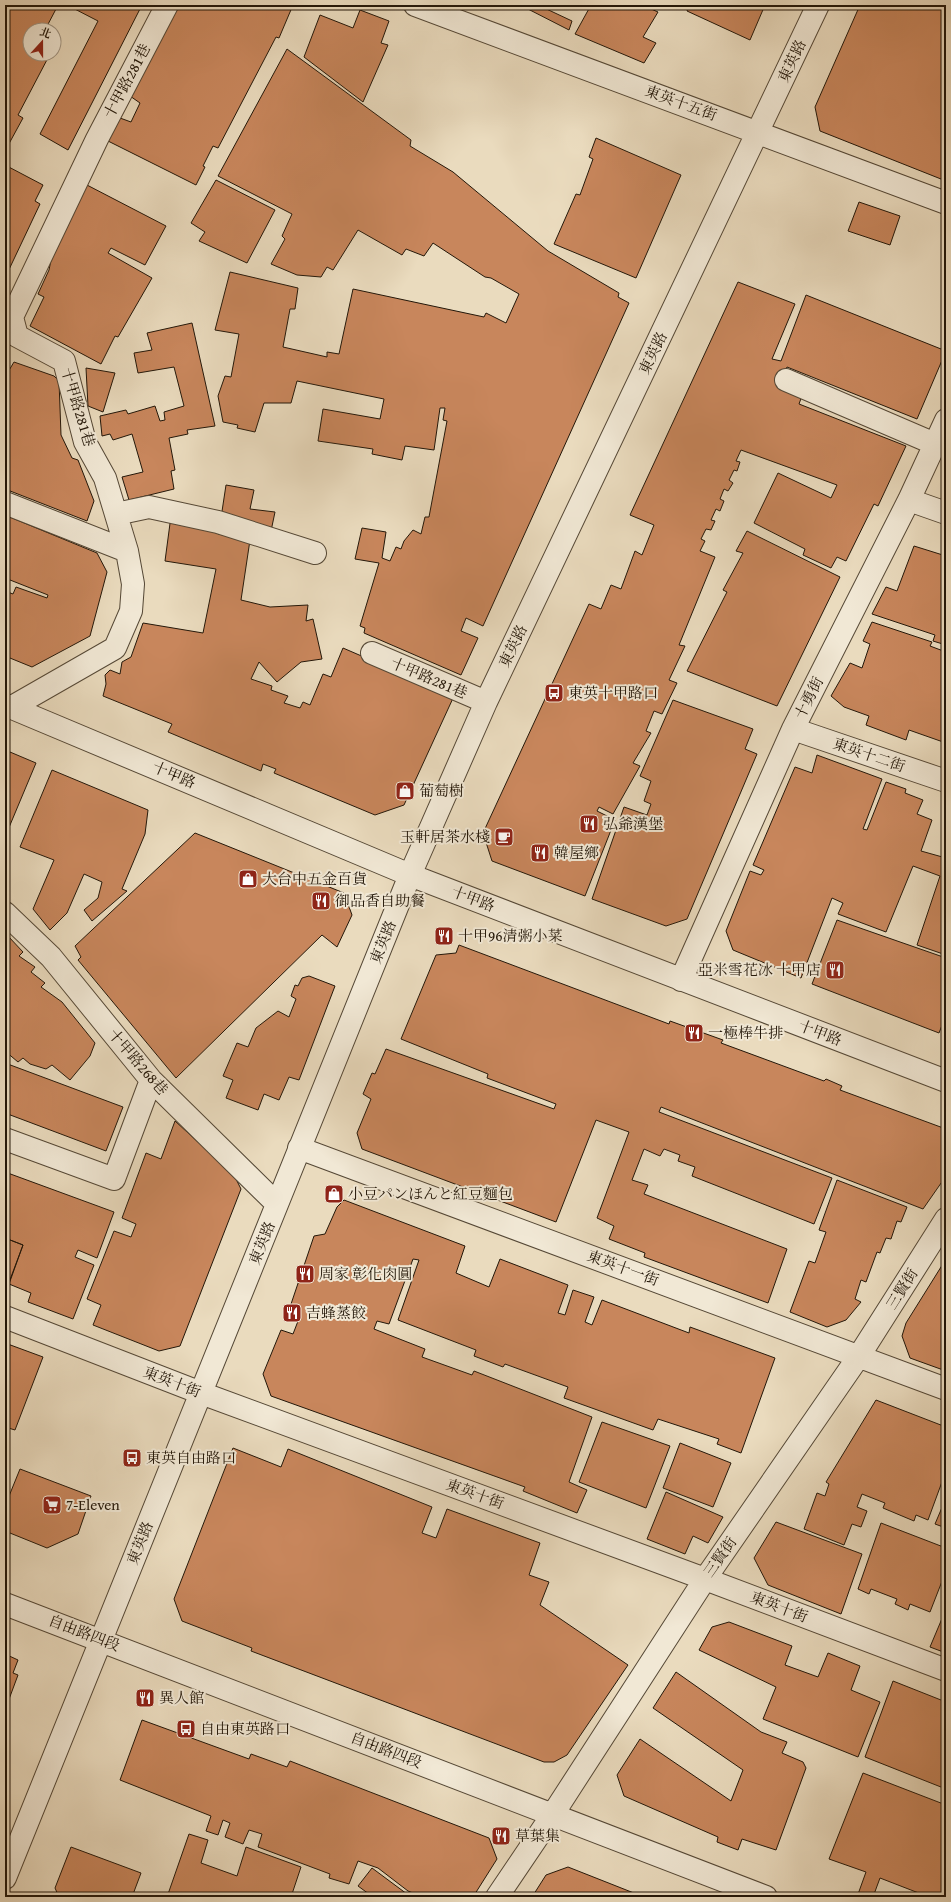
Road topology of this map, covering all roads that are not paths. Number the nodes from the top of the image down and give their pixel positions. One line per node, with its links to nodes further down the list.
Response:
1 (167, 5): 12 (street, 十甲路281巷)
2 (415, 5): 4 (street, 東英十五街)
3 (818, 5): 4 (street, 東英路)
4 (759, 132): 5 (street, 東英十五街); 16 (street, 東英路)
5 (946, 202)
6 (786, 380): 8 (street)
7 (946, 420): 8 (street, 十勇街)
8 (935, 444): 9 (street, 十勇街)
9 (909, 500): 11 (street); 18 (street, 十勇街)
10 (5, 503): 13 (street)
11 (946, 513)
12 (116, 514): 13 (street, 十甲路281巷); 14 (street)
13 (127, 551): 17 (street, 十甲路281巷)
14 (315, 553)
15 (372, 653): 16 (street, 十甲路281巷)
16 (486, 702): 20 (street, 東英路)
17 (8, 706): 20 (street, 十甲路)
18 (793, 729): 19 (street, 東英十二街); 22 (street, 十勇街)
19 (946, 781)
20 (410, 875): 22 (street, 十甲路); 26 (street, 東英路)
21 (5, 913): 23 (street, 十甲路268巷)
22 (681, 980): 24 (street, 十甲路)
23 (151, 1080): 25 (street); 27 (street, 十甲路268巷)
24 (946, 1081)
25 (5, 1139)
26 (299, 1148): 27 (street, 東英路); 30 (street, 東英十一街)
27 (277, 1204): 32 (street, 東英路)
28 (946, 1219): 30 (street, 三賢街)
29 (5, 1317): 32 (street, 東英十街)
30 (859, 1356): 31 (street, 東英十一街); 33 (street, 三賢街)
31 (946, 1389)
32 (201, 1393): 33 (street, 東英十街); 35 (street, 東英路)
33 (705, 1579): 36 (street, 東英十街); 37 (street, 三賢街)
34 (5, 1604): 35 (street, 自由路四段)
35 (101, 1640): 37 (street, 自由路四段); 38 (street, 東英路)
36 (946, 1670)
37 (553, 1814): 39 (street, 三賢街); 40 (street, 自由路四段)
38 (5, 1878)
39 (497, 1897)
40 (766, 1897)

